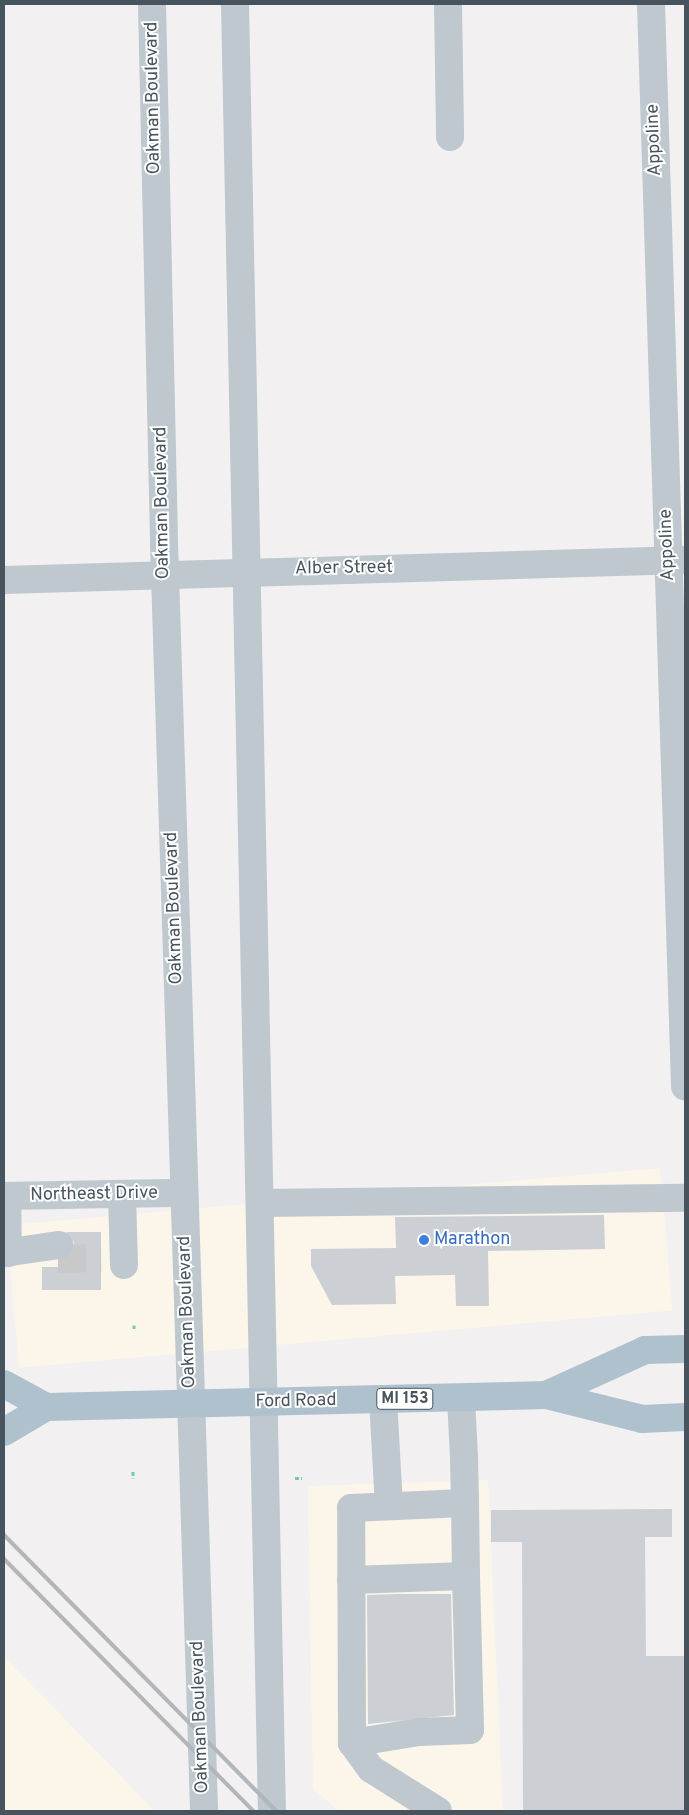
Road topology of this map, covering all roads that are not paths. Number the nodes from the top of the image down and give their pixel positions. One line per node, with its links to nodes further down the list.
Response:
1 (152, 4): 8 (street, Oakman Boulevard)
2 (235, 4): 7 (street)
3 (448, 4): 5 (street)
4 (651, 4): 6 (street, Appoline)
5 (450, 137)
6 (677, 560): 7 (street, Alber Street); 10 (street, Appoline)
7 (247, 572): 8 (street, Alber Street); 15 (street)
8 (165, 575): 9 (street, Alber Street); 11 (street, Oakman Boulevard)
9 (4, 580)
10 (685, 1086)
11 (184, 1193): 12 (street, Northeast Drive); 24 (street, Oakman Boulevard)
12 (122, 1194): 13 (street, Northeast Drive); 18 (street)
13 (5, 1196): 17 (street)
14 (685, 1198): 15 (street)
15 (260, 1203): 25 (street)
16 (59, 1252): 17 (street)
17 (6, 1253)
18 (115, 1253)
19 (685, 1349): 21 (main road, Ford Road / MI 153)
20 (4, 1384): 26 (main road)
21 (546, 1395): 22 (main road, Ford Road / MI 153); 27 (main road, Ford Road / MI 153)
22 (461, 1398): 23 (main road, Ford Road / MI 153); 29 (street)
23 (383, 1400): 25 (main road, Ford Road / MI 153); 30 (street)
24 (191, 1403): 25 (main road, Ford Road / MI 153); 26 (main road, Ford Road / MI 153); 34 (street, Oakman Boulevard)
25 (265, 1403): 35 (street)
26 (46, 1407): 28 (main road, Ford Road)
27 (685, 1417)
28 (4, 1432)
29 (465, 1502): 30 (street); 31 (street)
30 (389, 1506): 32 (street)
31 (466, 1576): 32 (street); 33 (street)
32 (351, 1580): 33 (street)
33 (352, 1743): 36 (street)
34 (204, 1811)
35 (272, 1811)
36 (438, 1811)

